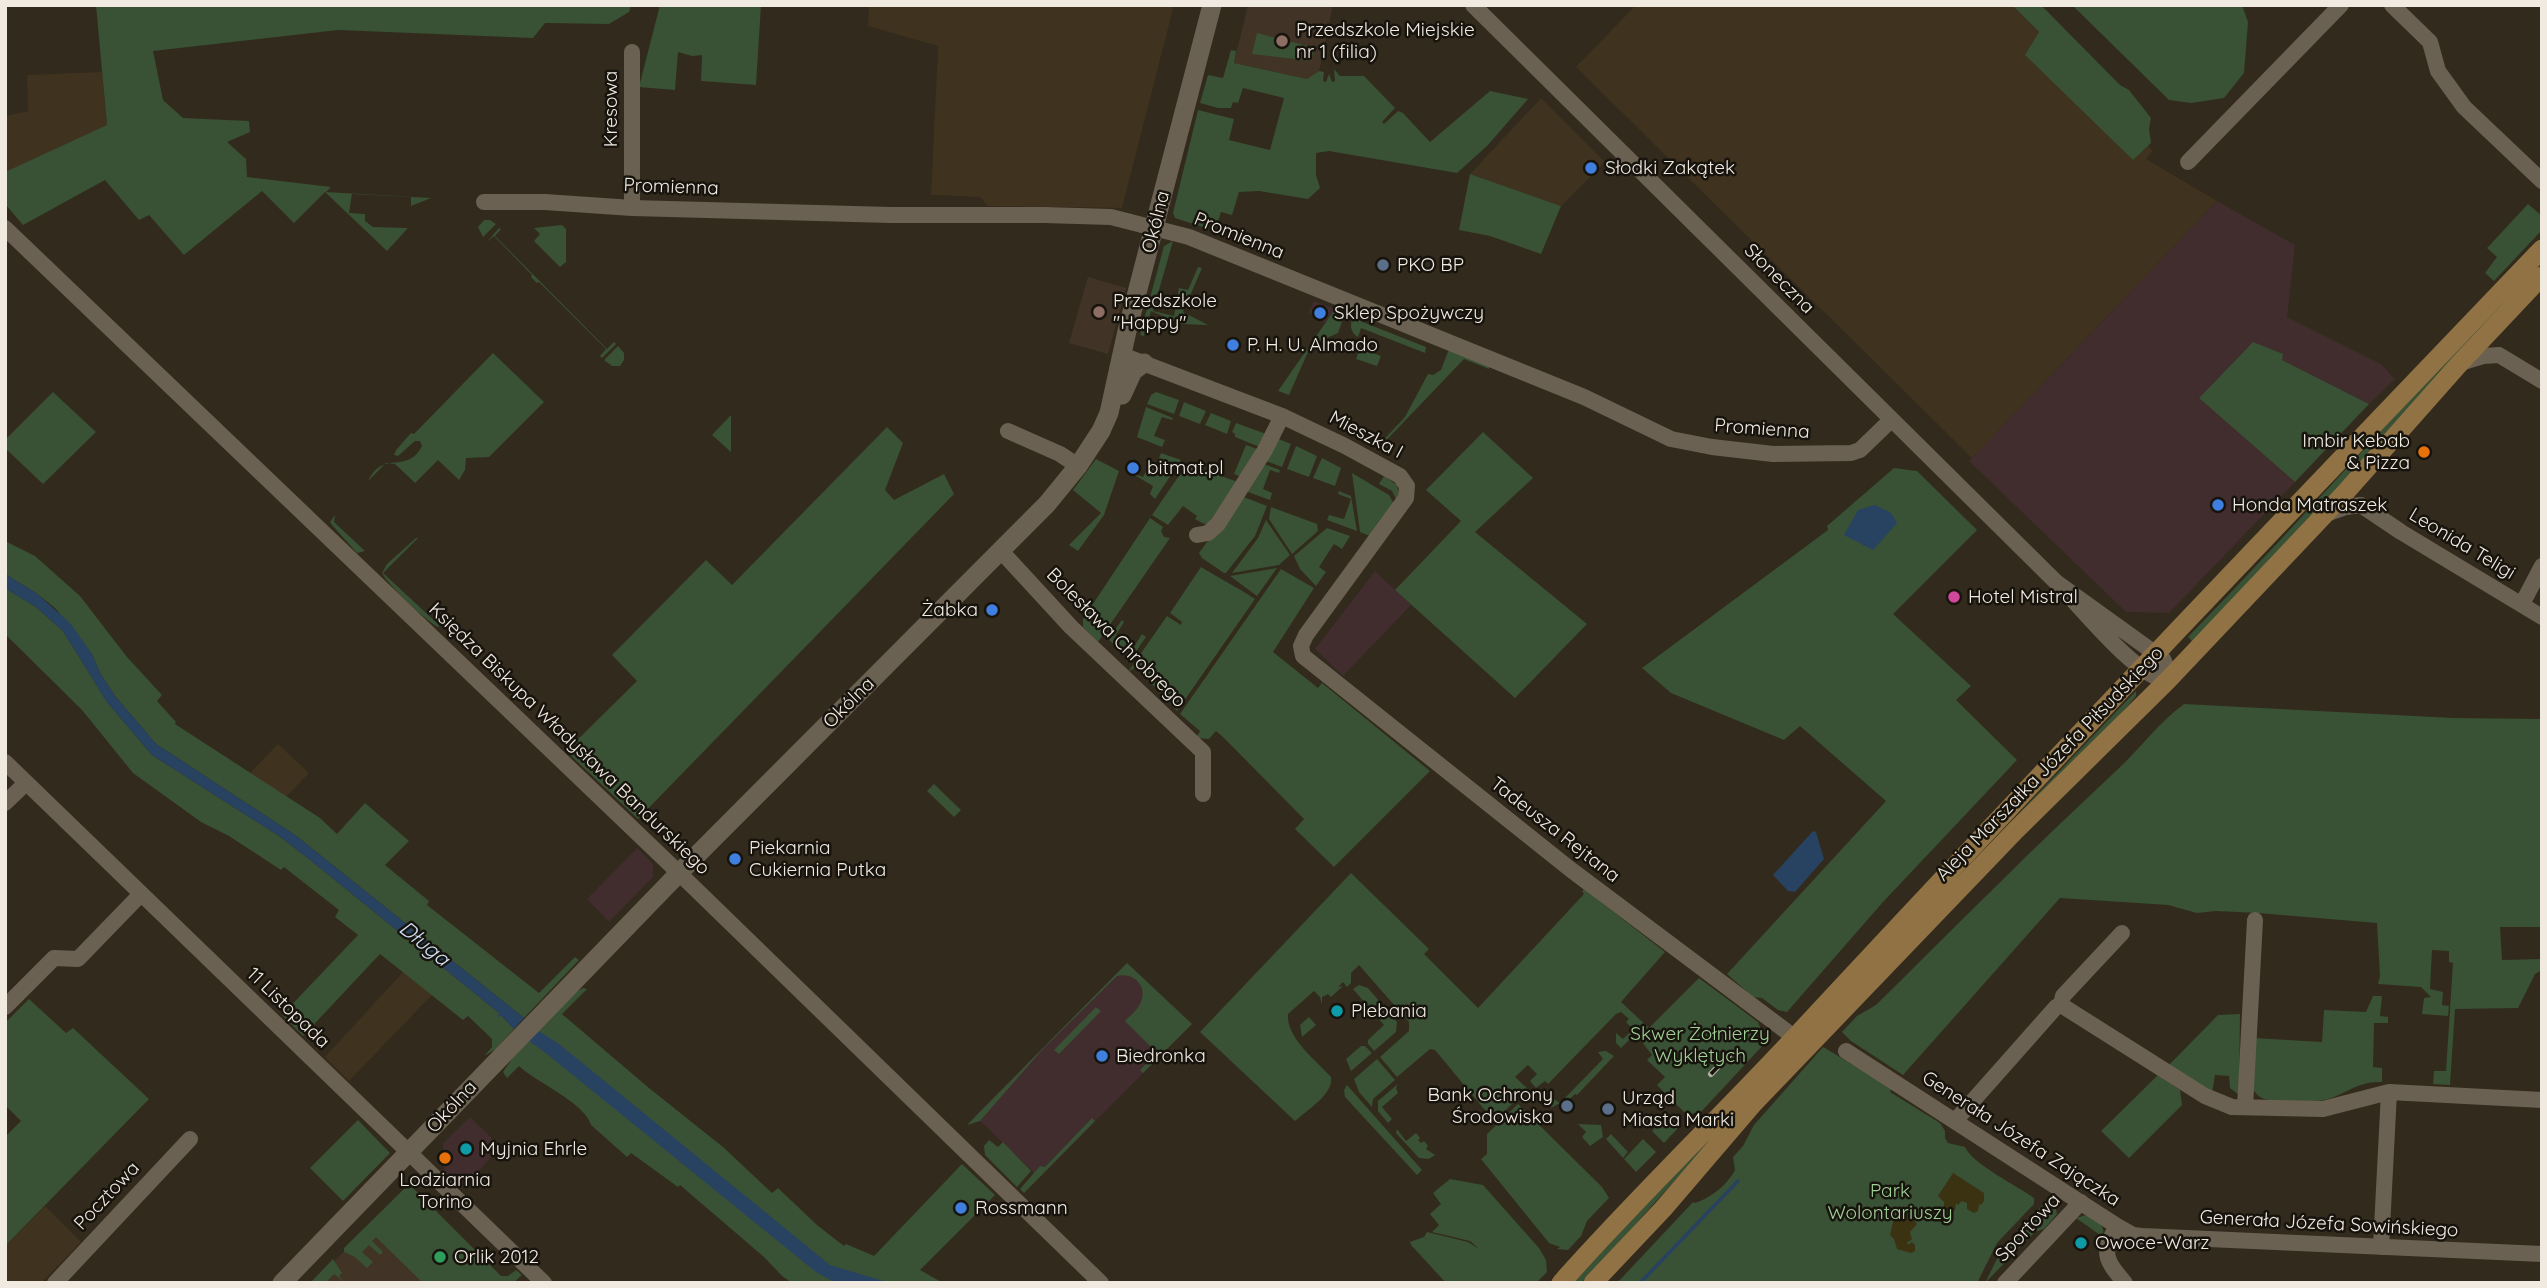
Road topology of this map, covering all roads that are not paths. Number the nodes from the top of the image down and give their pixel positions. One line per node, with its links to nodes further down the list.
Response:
1 (1212, 5): 11 (street, Okólna)
2 (1473, 5): 22 (street, Słoneczna)
3 (2341, 5): 6 (street)
4 (2392, 5): 7 (street)
5 (632, 52): 9 (street, Kresowa)
6 (2188, 162)
7 (2542, 181)
8 (484, 202): 9 (street, Promienna)
9 (632, 208): 11 (street, Promienna)
10 (5, 228): 42 (street, Księdza Biskupa Władysława Bandurskiego)
11 (1155, 228): 15 (street, Okólna); 22 (street, Promienna)
12 (2542, 248): 35 (main road, Aleja Marszałka Józefa Piłsudskiego)
13 (2542, 276): 14 (main road, Aleja Marszałka Józefa Piłsudskiego)
14 (2498, 321): 16 (street); 18 (main road, Aleja Marszałka Józefa Piłsudskiego)
15 (1122, 355): 17 (street, Mieszka I); 20 (street, Okólna)
16 (2499, 355): 18 (street); 19 (street)
17 (1144, 363): 20 (street); 21 (street, Mieszka I)
18 (2460, 363): 25 (main road, Aleja Marszałka Józefa Piłsudskiego)
19 (2542, 381)
20 (1109, 413): 24 (street, Okólna)
21 (1282, 416): 28 (street); 34 (street, Mieszka I)
22 (1891, 420): 31 (street, Słoneczna)
23 (1009, 431): 24 (street)
24 (1078, 466): 29 (street, Okólna)
25 (2366, 469): 26 (street); 27 (main road, Aleja Marszałka Józefa Piłsudskiego)
26 (2361, 505): 27 (street); 32 (street, Leonida Teligi)
27 (2324, 515): 37 (main road, Aleja Marszałka Józefa Piłsudskiego)
28 (1197, 535)
29 (1001, 551): 40 (street, Bolesława Chrobrego); 42 (street, Okólna)
30 (2542, 566): 32 (street)
31 (2056, 582): 35 (street, Słoneczna); 36 (street, Słoneczna)
32 (2522, 604): 33 (street, Leonida Teligi)
33 (2542, 617)
34 (1301, 646): 48 (street, Tadeusza Rejtana)
35 (2156, 654): 36 (main road, Aleja Marszałka Józefa Piłsudskiego); 37 (street)
36 (2142, 669): 37 (street, Słoneczna); 48 (main road, Aleja Marszałka Józefa Piłsudskiego)
37 (2167, 681): 65 (main road, Aleja Marszałka Józefa Piłsudskiego)
38 (5, 762): 39 (street, 11 Listopada)
39 (26, 783): 41 (street); 43 (street, 11 Listopada)
40 (1203, 793)
41 (5, 803)
42 (679, 873): 55 (street, Okólna); 63 (street, Księdza Biskupa Władysława Bandurskiego)
43 (141, 894): 47 (street); 55 (street, 11 Listopada)
44 (2255, 920): 52 (street)
45 (2122, 933): 46 (street)
46 (2063, 1006): 52 (street); 53 (street)
47 (5, 1007)
48 (1794, 1037): 64 (main road, Aleja Marszałka Józefa Piłsudskiego)
49 (1846, 1051): 53 (street, Generała Józefa Zajączka)
50 (2389, 1092): 51 (street); 52 (street); 58 (street)
51 (2542, 1100)
52 (2245, 1107)
53 (1955, 1121): 56 (street, Generała Józefa Zajączka)
54 (190, 1139): 60 (street, Pocztowa)
55 (408, 1153): 61 (street, Okólna); 62 (street, 11 Listopada)
56 (2081, 1202): 57 (street, Generała Józefa Zajączka); 66 (street, Sportowa)
57 (2117, 1226): 58 (street, Generała Józefa Sowińskiego); 67 (street, Generała Józefa Zajączka)
58 (2381, 1247): 59 (street, Generała Józefa Sowińskiego)
59 (2542, 1254)
60 (55, 1283)
61 (282, 1283)
62 (544, 1283)
63 (1101, 1283)
64 (1561, 1283)
65 (1593, 1283)
66 (2005, 1283)
67 (2125, 1283)

